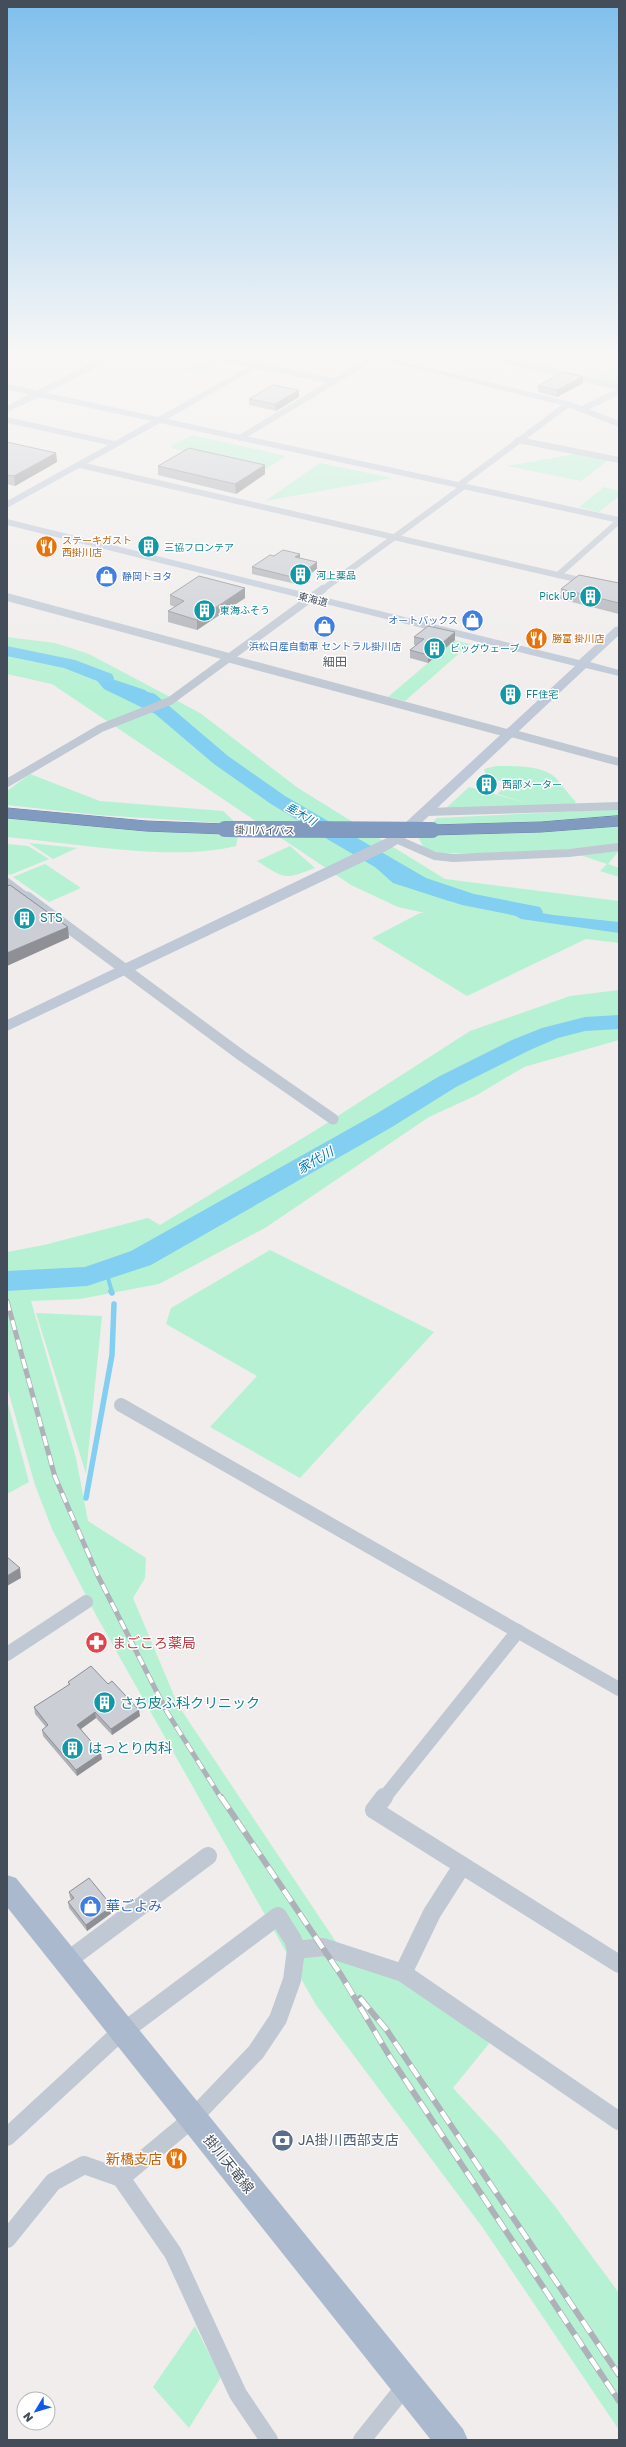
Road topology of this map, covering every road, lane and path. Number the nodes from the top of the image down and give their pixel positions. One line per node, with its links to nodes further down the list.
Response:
1 (361, 464): 4 (street)
2 (488, 464): 4 (street)
3 (80, 465): 5 (street); 8 (street)
4 (461, 486): 6 (street); 8 (street)
5 (7, 506)
6 (619, 520): 9 (street)
7 (7, 522): 12 (street, 東海道)
8 (394, 537): 9 (street); 12 (street)
9 (558, 575): 10 (street)
10 (619, 589)
11 (7, 597): 14 (street)
12 (310, 598): 14 (street); 15 (street, 東海道)
13 (619, 629): 15 (street)
14 (228, 657): 17 (street); 19 (street)
15 (583, 664): 16 (street, 東海道); 17 (street)
16 (619, 673)
17 (510, 734): 18 (street); 21 (street)
18 (619, 762)
19 (7, 783)
20 (619, 806): 21 (street)
21 (426, 812): 24 (street)
22 (7, 813): 23 (highway, 掛川バイパス, bridge)
23 (619, 821)
24 (396, 839): 25 (street); 27 (street)
25 (619, 847)
26 (7, 882): 27 (street)
27 (126, 969): 28 (street); 29 (street)
28 (7, 1026)
29 (333, 1119)
30 (121, 1405): 32 (street)
31 (86, 1602): 33 (street)
32 (518, 1631): 34 (street); 36 (street)
33 (7, 1654)
34 (619, 1689)
35 (208, 1856): 39 (street)
36 (462, 1866): 40 (street); 41 (street)
37 (7, 1887): 39 (main road, 掛川天竜線)
38 (296, 1950): 41 (street); 42 (street); 43 (street)
39 (67, 1961): 42 (main road, 掛川天竜線)
40 (619, 1964)
41 (403, 1974): 44 (street)
42 (124, 2033): 43 (main road, 掛川天竜線); 45 (street)
43 (192, 2119): 46 (street); 48 (main road, 掛川天竜線)
44 (619, 2121)
45 (7, 2137)
46 (121, 2178): 47 (street); 49 (street)
47 (7, 2238)
48 (407, 2384): 50 (street); 51 (main road, 掛川天竜線)
49 (269, 2440)
50 (362, 2440)
51 (452, 2440)

